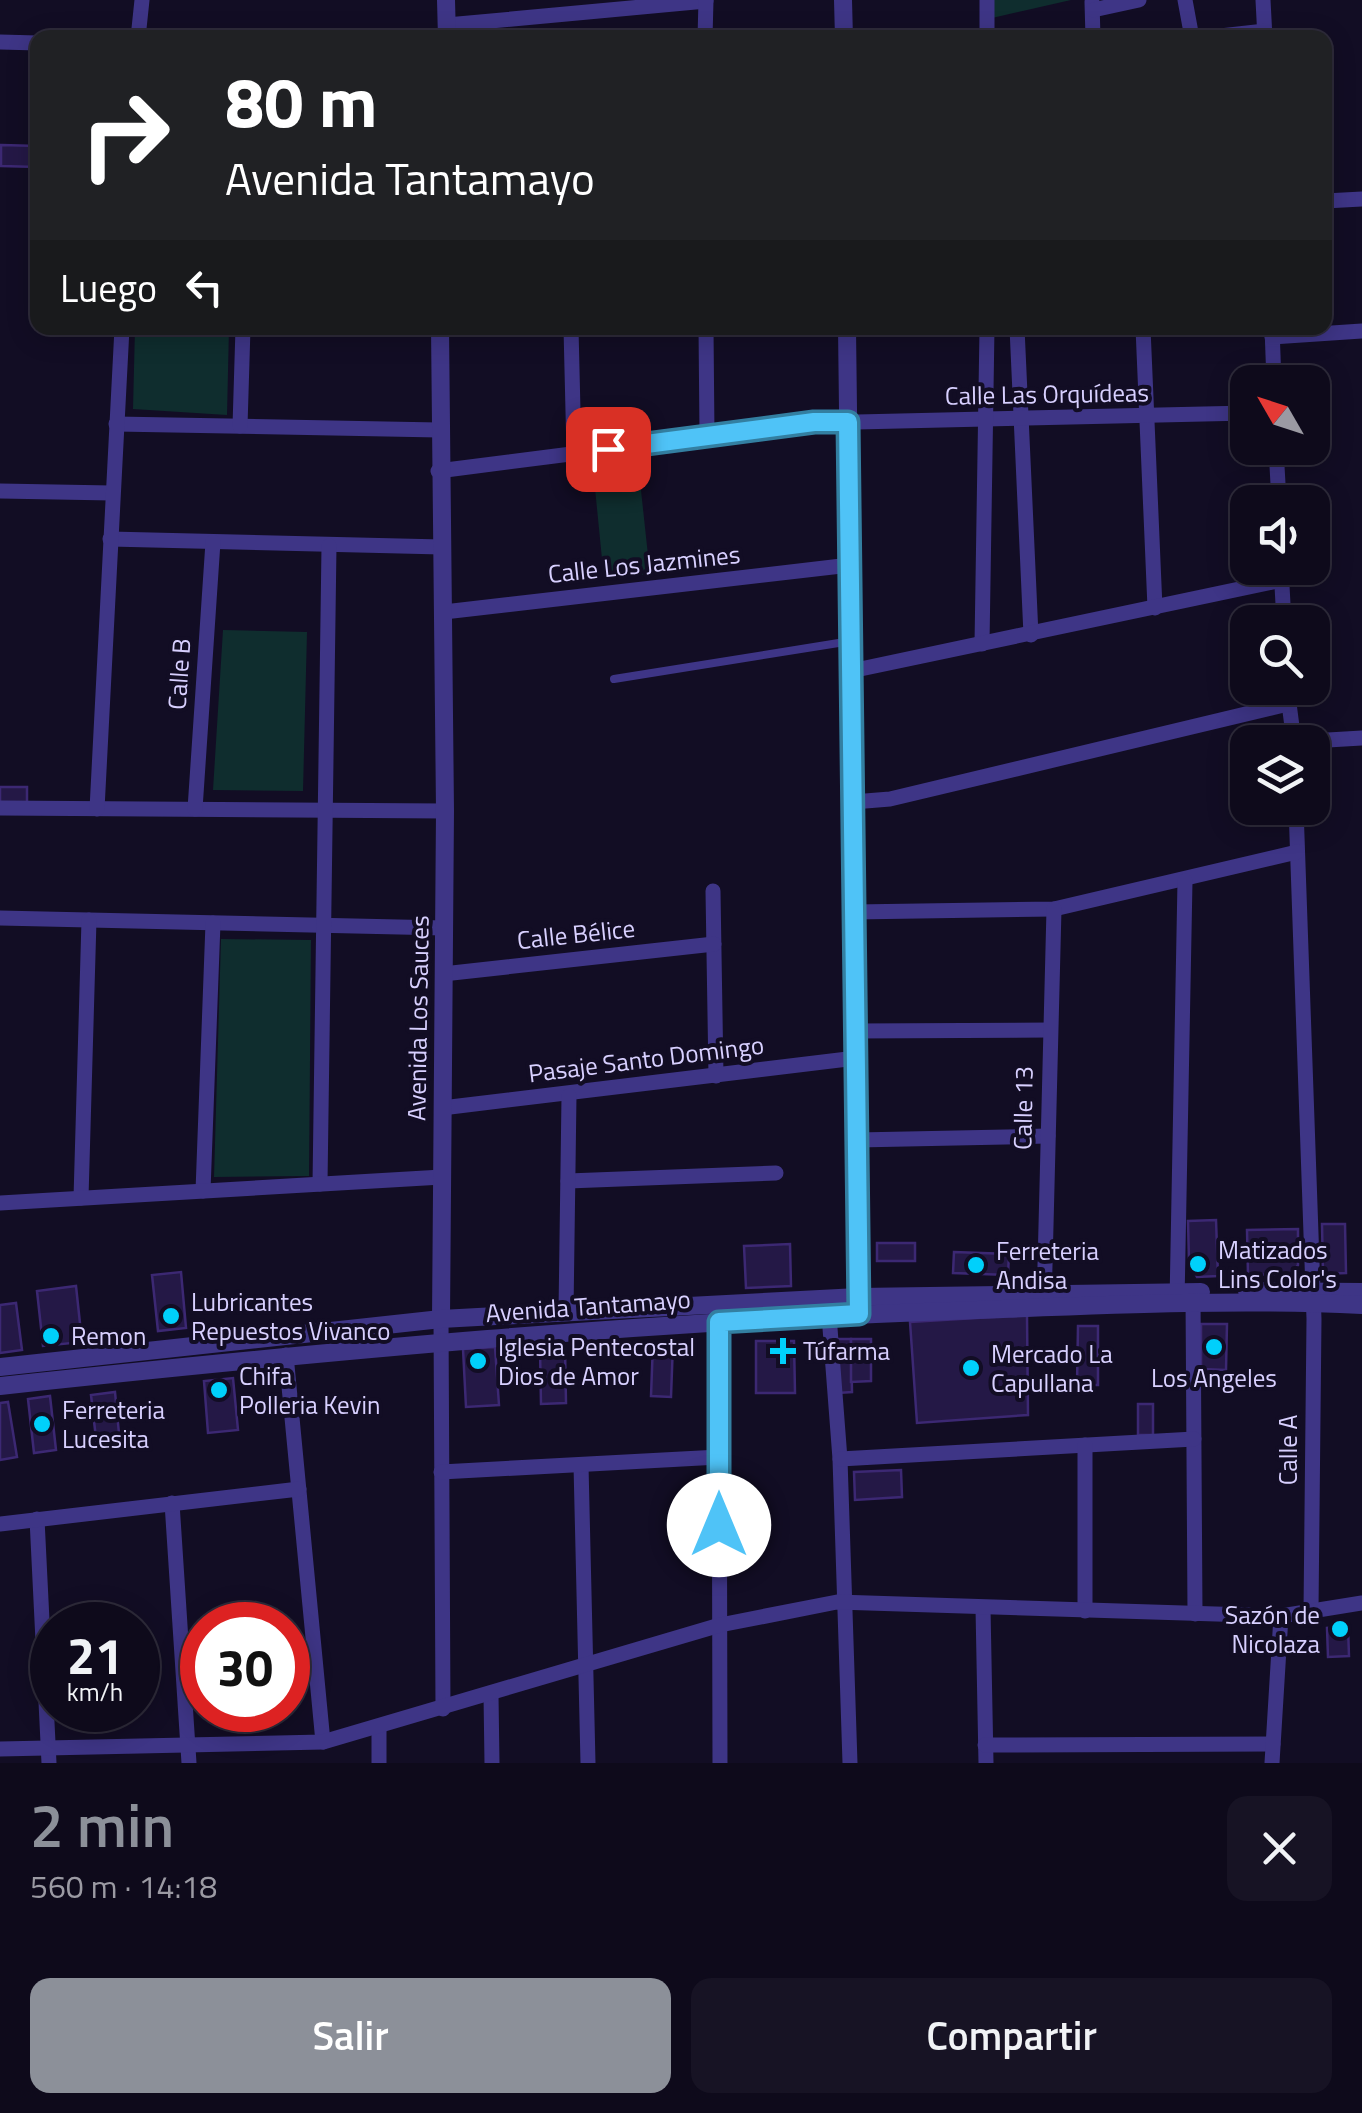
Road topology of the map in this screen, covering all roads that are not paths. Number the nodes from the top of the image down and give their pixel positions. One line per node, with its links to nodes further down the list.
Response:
1 (142, 0): 10 (street)
2 (446, 0): 11 (street)
3 (706, 0): 12 (street); 13 (street)
4 (843, 0): 14 (street)
5 (987, 0): 15 (street)
6 (1139, 0): 9 (street)
7 (1184, 0): 17 (street)
8 (1264, 0): 18 (street)
9 (1093, 5): 16 (street)
10 (139, 30)
11 (447, 30)
12 (455, 30)
13 (705, 30)
14 (844, 30)
15 (987, 30)
16 (1094, 30)
17 (1190, 30)
18 (1265, 30)
19 (0, 42): 20 (street)
20 (30, 42)
21 (1362, 199): 22 (street)
22 (1332, 201)
23 (1332, 332): 24 (street)
24 (1362, 332)
25 (122, 335): 41 (street)
26 (243, 335): 42 (street)
27 (440, 335): 43 (street, Avenida Los Sauces)
28 (571, 335): 45 (street)
29 (706, 335): 44 (street)
30 (847, 335): 40 (street)
31 (987, 335): 39 (street)
32 (1017, 335): 38 (street)
33 (1143, 335): 37 (street)
34 (1272, 335): 35 (street)
35 (1273, 365)
36 (1230, 414): 37 (street, Calle Las Orquídeas)
37 (1147, 416): 38 (street, Calle Las Orquídeas); 55 (street)
38 (1020, 418): 39 (street, Calle Las Orquídeas); 57 (street)
39 (986, 419): 40 (street, Calle Las Orquídeas); 59 (street)
40 (848, 422): 44 (street, Calle Las Orquídeas); 53 (street)
41 (116, 424): 42 (street); 48 (street)
42 (240, 426): 43 (street)
43 (439, 430): 46 (street, Avenida Los Sauces)
44 (707, 435): 45 (street, Calle Las Orquídeas)
45 (574, 454): 46 (street, Calle Las Orquídeas)
46 (438, 471): 52 (street, Avenida Los Sauces)
47 (0, 491): 48 (street)
48 (112, 493): 49 (street)
49 (110, 540): 50 (street); 67 (street)
50 (212, 542): 51 (street); 68 (street, Calle B)
51 (329, 546): 52 (street); 69 (street)
52 (442, 547): 56 (street, Avenida Los Sauces)
53 (850, 565): 56 (street, Calle Los Jazmines); 58 (street)
54 (1241, 585): 55 (street)
55 (1155, 608): 57 (street)
56 (444, 612): 70 (street, Avenida Los Sauces)
57 (1031, 635): 59 (street)
58 (850, 640): 60 (street); 61 (lane)
59 (982, 644): 60 (street)
60 (851, 671): 65 (street)
61 (614, 679)
62 (1252, 705): 65 (street)
63 (1362, 738): 64 (street)
64 (1330, 740)
65 (853, 802): 76 (street)
66 (0, 808): 67 (street)
67 (97, 809): 68 (street)
68 (195, 810): 69 (street)
69 (325, 810): 70 (street); 80 (street)
70 (445, 811): 81 (street, Avenida Los Sauces)
71 (1297, 825): 72 (street, Calle A)
72 (1298, 852): 73 (street); 101 (street, Calle A)
73 (1185, 881): 75 (street); 100 (street)
74 (713, 891): 82 (street)
75 (1054, 909): 76 (street); 84 (street, Calle 13)
76 (854, 912): 85 (street)
77 (0, 918): 78 (street)
78 (89, 920): 79 (street); 97 (street)
79 (214, 923): 80 (street); 96 (street)
80 (324, 926): 81 (street); 95 (street)
81 (444, 928): 83 (street, Avenida Los Sauces)
82 (714, 944): 83 (street, Calle Bélice); 87 (street)
83 (444, 974): 89 (street, Avenida Los Sauces)
84 (1050, 1030): 85 (street); 90 (street, Calle 13)
85 (855, 1032): 86 (street)
86 (856, 1058): 87 (street, Pasaje Santo Domingo); 91 (street)
87 (716, 1076): 88 (street, Pasaje Santo Domingo)
88 (570, 1096): 89 (street, Pasaje Santo Domingo); 94 (street)
89 (442, 1108): 93 (street, Avenida Los Sauces)
90 (1048, 1136): 91 (street); 102 (street, Calle 13)
91 (856, 1140): 103 (street)
92 (776, 1173): 94 (street)
93 (442, 1177): 95 (street); 107 (street, Avenida Los Sauces)
94 (568, 1181): 105 (street)
95 (320, 1184): 96 (street)
96 (203, 1191): 97 (street)
97 (81, 1198): 98 (street)
98 (0, 1203)
99 (1362, 1292): 101 (street, Avenida Tantamayo)
100 (1185, 1297): 101 (street, Avenida Tantamayo); 102 (street, Avenida Tantamayo); 113 (street)
101 (1313, 1297): 104 (street, Avenida Tantamayo); 127 (street, Calle A)
102 (1044, 1301): 103 (street, Avenida Tantamayo)
103 (859, 1305): 105 (street, Avenida Tantamayo); 106 (street, Avenida Tantamayo)
104 (1362, 1305)
105 (566, 1312): 107 (street, Avenida Tantamayo)
106 (829, 1315): 108 (street, Avenida Tantamayo); 116 (street)
107 (441, 1319): 109 (street, Avenida Los Sauces); 111 (street, Avenida Tantamayo)
108 (719, 1322): 109 (street, Avenida Tantamayo); 115 (street)
109 (442, 1342): 110 (street, Avenida Tantamayo); 118 (street, Avenida Los Sauces)
110 (286, 1355): 112 (street, Avenida Tantamayo); 119 (street)
111 (0, 1367)
112 (0, 1386)
113 (1194, 1439): 114 (street); 128 (street)
114 (1085, 1445): 116 (street); 126 (street)
115 (719, 1458): 117 (street); 130 (street)
116 (840, 1458): 123 (street)
117 (581, 1465): 118 (street); 131 (street)
118 (441, 1472): 133 (street, Avenida Los Sauces)
119 (299, 1488): 120 (street); 135 (street)
120 (172, 1504): 121 (street); 138 (street)
121 (38, 1519): 122 (street); 141 (street)
122 (0, 1524)
123 (845, 1602): 125 (street); 130 (street); 148 (street)
124 (1362, 1604): 127 (street)
125 (982, 1608): 126 (street); 139 (street)
126 (1085, 1611): 128 (street)
127 (1312, 1611): 129 (street)
128 (1195, 1614): 129 (street)
129 (1281, 1616): 137 (street)
130 (720, 1626): 131 (street); 147 (street)
131 (586, 1665): 132 (street); 146 (street)
132 (492, 1694): 133 (street); 145 (street)
133 (443, 1710): 134 (street)
134 (379, 1727): 135 (street); 144 (street)
135 (315, 1743): 138 (street); 143 (street)
136 (1136, 1744): 137 (street); 139 (street); 150 (street)
137 (1273, 1744): 151 (street)
138 (189, 1745): 141 (street); 142 (street)
139 (985, 1746): 149 (street)
140 (0, 1749): 141 (street)
141 (48, 1755)
142 (189, 1763)
143 (307, 1763)
144 (379, 1763)
145 (492, 1763)
146 (588, 1763)
147 (720, 1763)
148 (850, 1763)
149 (986, 1763)
150 (1135, 1763)
151 (1272, 1763)

